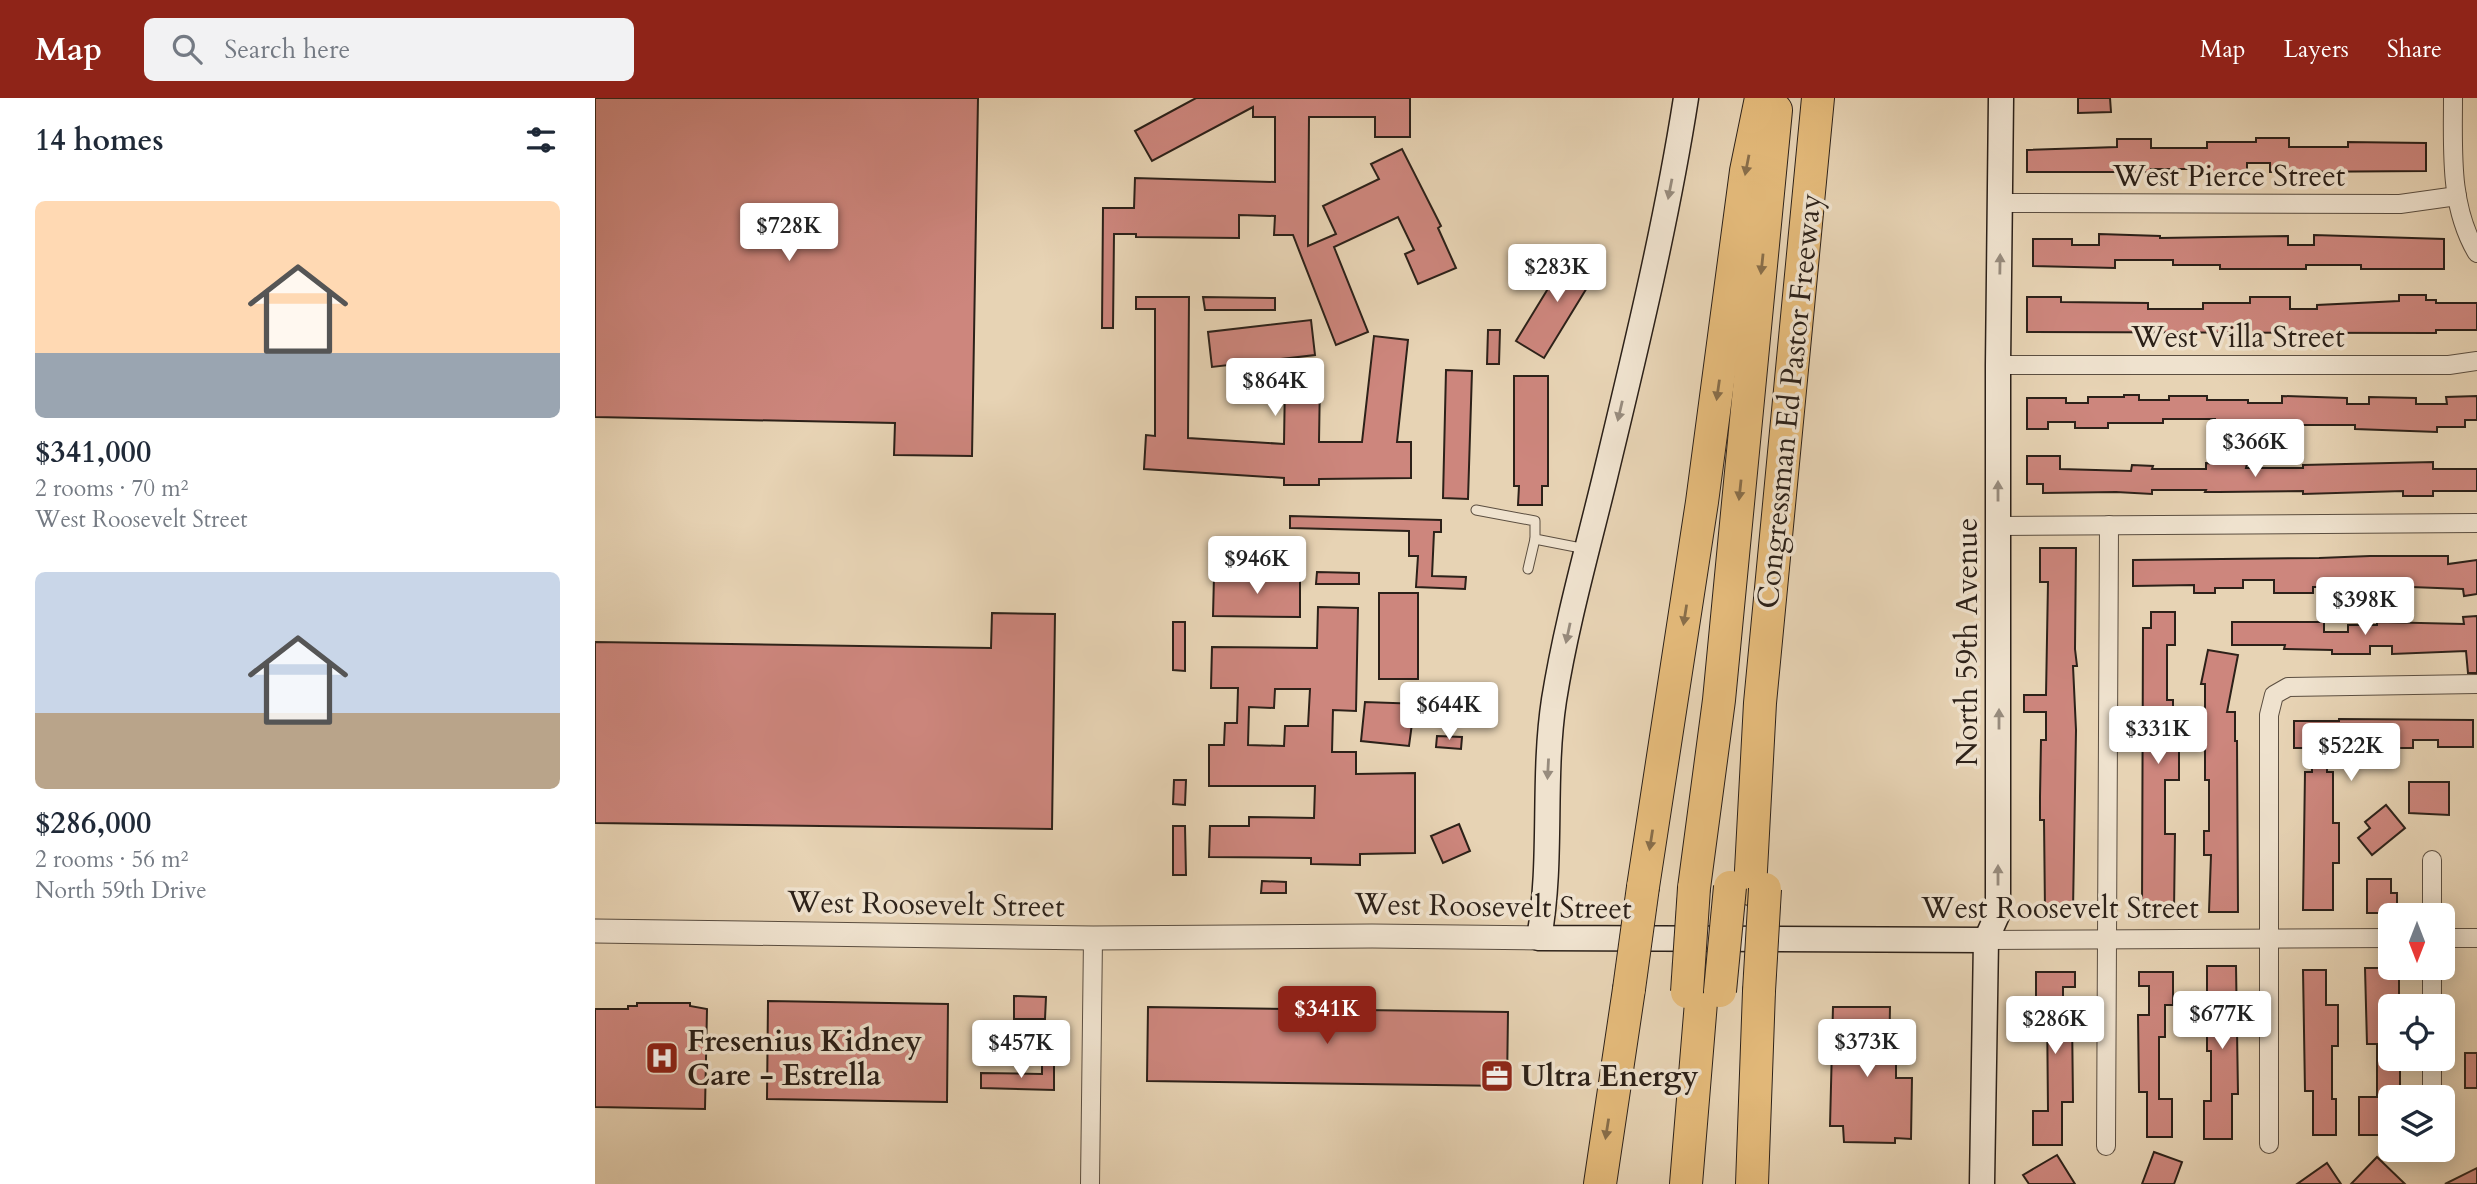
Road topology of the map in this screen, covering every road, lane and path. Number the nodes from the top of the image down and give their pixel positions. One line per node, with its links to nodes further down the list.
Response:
1 (1686, 98): 17 (main road, one-way to 17)
2 (1762, 98): 36 (highway, one-way to 36, bridge)
3 (1776, 98): 21 (highway, Congressman Ed Pastor Freeway, one-way to 21)
4 (1818, 98): 21 (highway, Congressman Ed Pastor Freeway)
5 (2001, 98): 8 (main road, North 59th Avenue)
6 (2453, 98): 7 (street)
7 (2456, 197): 8 (street, West Pierce Street); 9 (street)
8 (2001, 203): 11 (main road, North 59th Avenue, one-way to 8)
9 (2477, 253)
10 (2477, 361): 11 (street, West Villa Street)
11 (1998, 365): 15 (main road, North 59th Avenue, one-way to 11)
12 (1476, 510): 16 (lane)
13 (2477, 523): 14 (street)
14 (2109, 525): 15 (street); 30 (street)
15 (1998, 526): 31 (main road, North 59th Avenue, one-way to 15)
16 (1535, 538): 17 (lane); 18 (lane)
17 (1587, 549): 25 (main road, one-way to 25)
18 (1528, 569)
19 (2477, 684): 26 (street)
20 (2432, 860): 22 (street)
21 (1729, 888): 32 (highway, bridge)
22 (2432, 903)
23 (595, 931): 24 (street, West Roosevelt Street)
24 (1093, 938): 25 (street, West Roosevelt Street); 35 (street)
25 (1539, 938): 31 (main road, West Roosevelt Street)
26 (2270, 938): 27 (street, West Roosevelt Street); 30 (street, West Roosevelt Street); 33 (street)
27 (2378, 938)
28 (2455, 938): 29 (street)
29 (2477, 938)
30 (2108, 939): 31 (street, West Roosevelt Street); 34 (street)
31 (1986, 940): 42 (main road, North 59th Avenue)
32 (1722, 991): 37 (highway); 38 (highway); 39 (highway); 40 (highway); 41 (highway)
33 (2269, 1144)
34 (2106, 1146)
35 (1090, 1184)
36 (1600, 1184)
37 (1668, 1184)
38 (1686, 1184)
39 (1702, 1184)
40 (1735, 1184)
41 (1752, 1184)
42 (1982, 1184)

